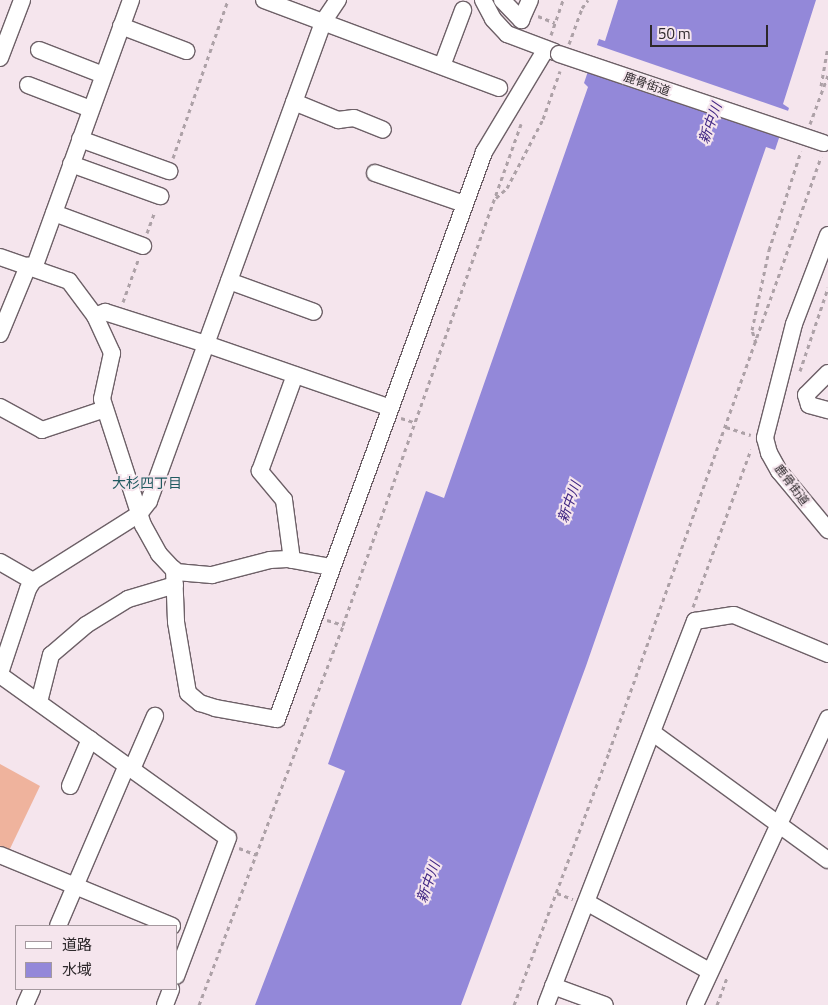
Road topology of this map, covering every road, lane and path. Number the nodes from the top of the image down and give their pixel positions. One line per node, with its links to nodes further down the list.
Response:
1 (22, 0): 19 (street)
2 (131, 0): 14 (street)
3 (264, 0): 13 (street)
4 (338, 0): 13 (street)
5 (483, 0): 18 (street, 鹿骨街道)
6 (502, 0): 7 (street)
7 (530, 0)
8 (563, 0): 18 (path)
9 (584, 0): 11 (path)
10 (588, 0): 11 (path)
11 (582, 8): 18 (path)
12 (463, 10): 20 (street)
13 (323, 22): 20 (street); 26 (street)
14 (121, 26): 17 (street); 21 (street)
15 (828, 48): 25 (path)
16 (39, 50): 21 (street)
17 (186, 51)
18 (558, 55): 32 (street, 鹿骨街道, bridge); 37 (street); 68 (path)
19 (0, 58)
20 (442, 66): 24 (street)
21 (103, 75): 27 (street)
22 (828, 75): 25 (path)
23 (28, 85): 27 (street)
24 (499, 88)
25 (821, 89): 28 (path)
26 (294, 102): 29 (street); 43 (street)
27 (91, 109): 30 (street)
28 (809, 127)
29 (383, 130)
30 (80, 139): 33 (street); 34 (street)
31 (803, 145): 48 (path)
32 (824, 148): 48 (path)
33 (71, 164): 36 (street); 38 (street)
34 (169, 171)
35 (376, 173): 37 (street)
36 (160, 196)
37 (464, 204): 54 (street)
38 (54, 213): 40 (street); 42 (street)
39 (828, 235): 58 (street)
40 (143, 246)
41 (0, 257): 42 (street)
42 (31, 267): 46 (street); 47 (street)
43 (229, 281): 45 (street); 49 (street)
44 (828, 288): 52 (path)
45 (314, 312)
46 (95, 316): 49 (street); 55 (street)
47 (0, 334)
48 (756, 343): 57 (path)
49 (206, 344): 51 (street); 59 (street)
50 (828, 373): 56 (street)
51 (295, 375): 54 (street); 61 (street)
52 (796, 381)
53 (0, 407): 55 (street)
54 (388, 407): 63 (street)
55 (105, 409): 59 (street)
56 (828, 410)
57 (726, 427): 58 (path); 96 (path)
58 (758, 436): 60 (street, 鹿骨街道); 66 (path)
59 (139, 514): 64 (street); 65 (street)
60 (827, 526)
61 (292, 560): 63 (street); 64 (street)
62 (0, 562): 65 (street)
63 (331, 567): 64 (street)
64 (174, 577): 71 (street)
65 (34, 581): 70 (street)
66 (692, 611)
67 (324, 619): 68 (path)
68 (343, 625): 95 (path)
69 (828, 654): 74 (street)
70 (0, 674): 71 (street)
71 (39, 702): 75 (street)
72 (155, 716): 76 (street)
73 (828, 718): 78 (street)
74 (653, 733): 78 (street); 82 (street)
75 (90, 738): 76 (street); 77 (street)
76 (130, 767): 81 (street); 86 (street)
77 (70, 786)
78 (778, 824): 80 (street); 88 (street)
79 (0, 855): 81 (street)
80 (828, 860)
81 (75, 886): 83 (street); 84 (street)
82 (588, 903): 88 (street); 90 (street)
83 (58, 925)
84 (170, 925)
85 (178, 929): 86 (street)
86 (192, 934): 87 (street)
87 (178, 971)
88 (708, 971): 99 (street)
89 (727, 978): 100 (path)
90 (553, 986): 97 (street); 98 (street)
91 (32, 990): 93 (street)
92 (171, 990): 94 (street)
93 (25, 1005)
94 (165, 1005)
95 (199, 1005)
96 (514, 1005)
97 (546, 1005)
98 (605, 1005)
99 (695, 1005)
100 (717, 1005)

